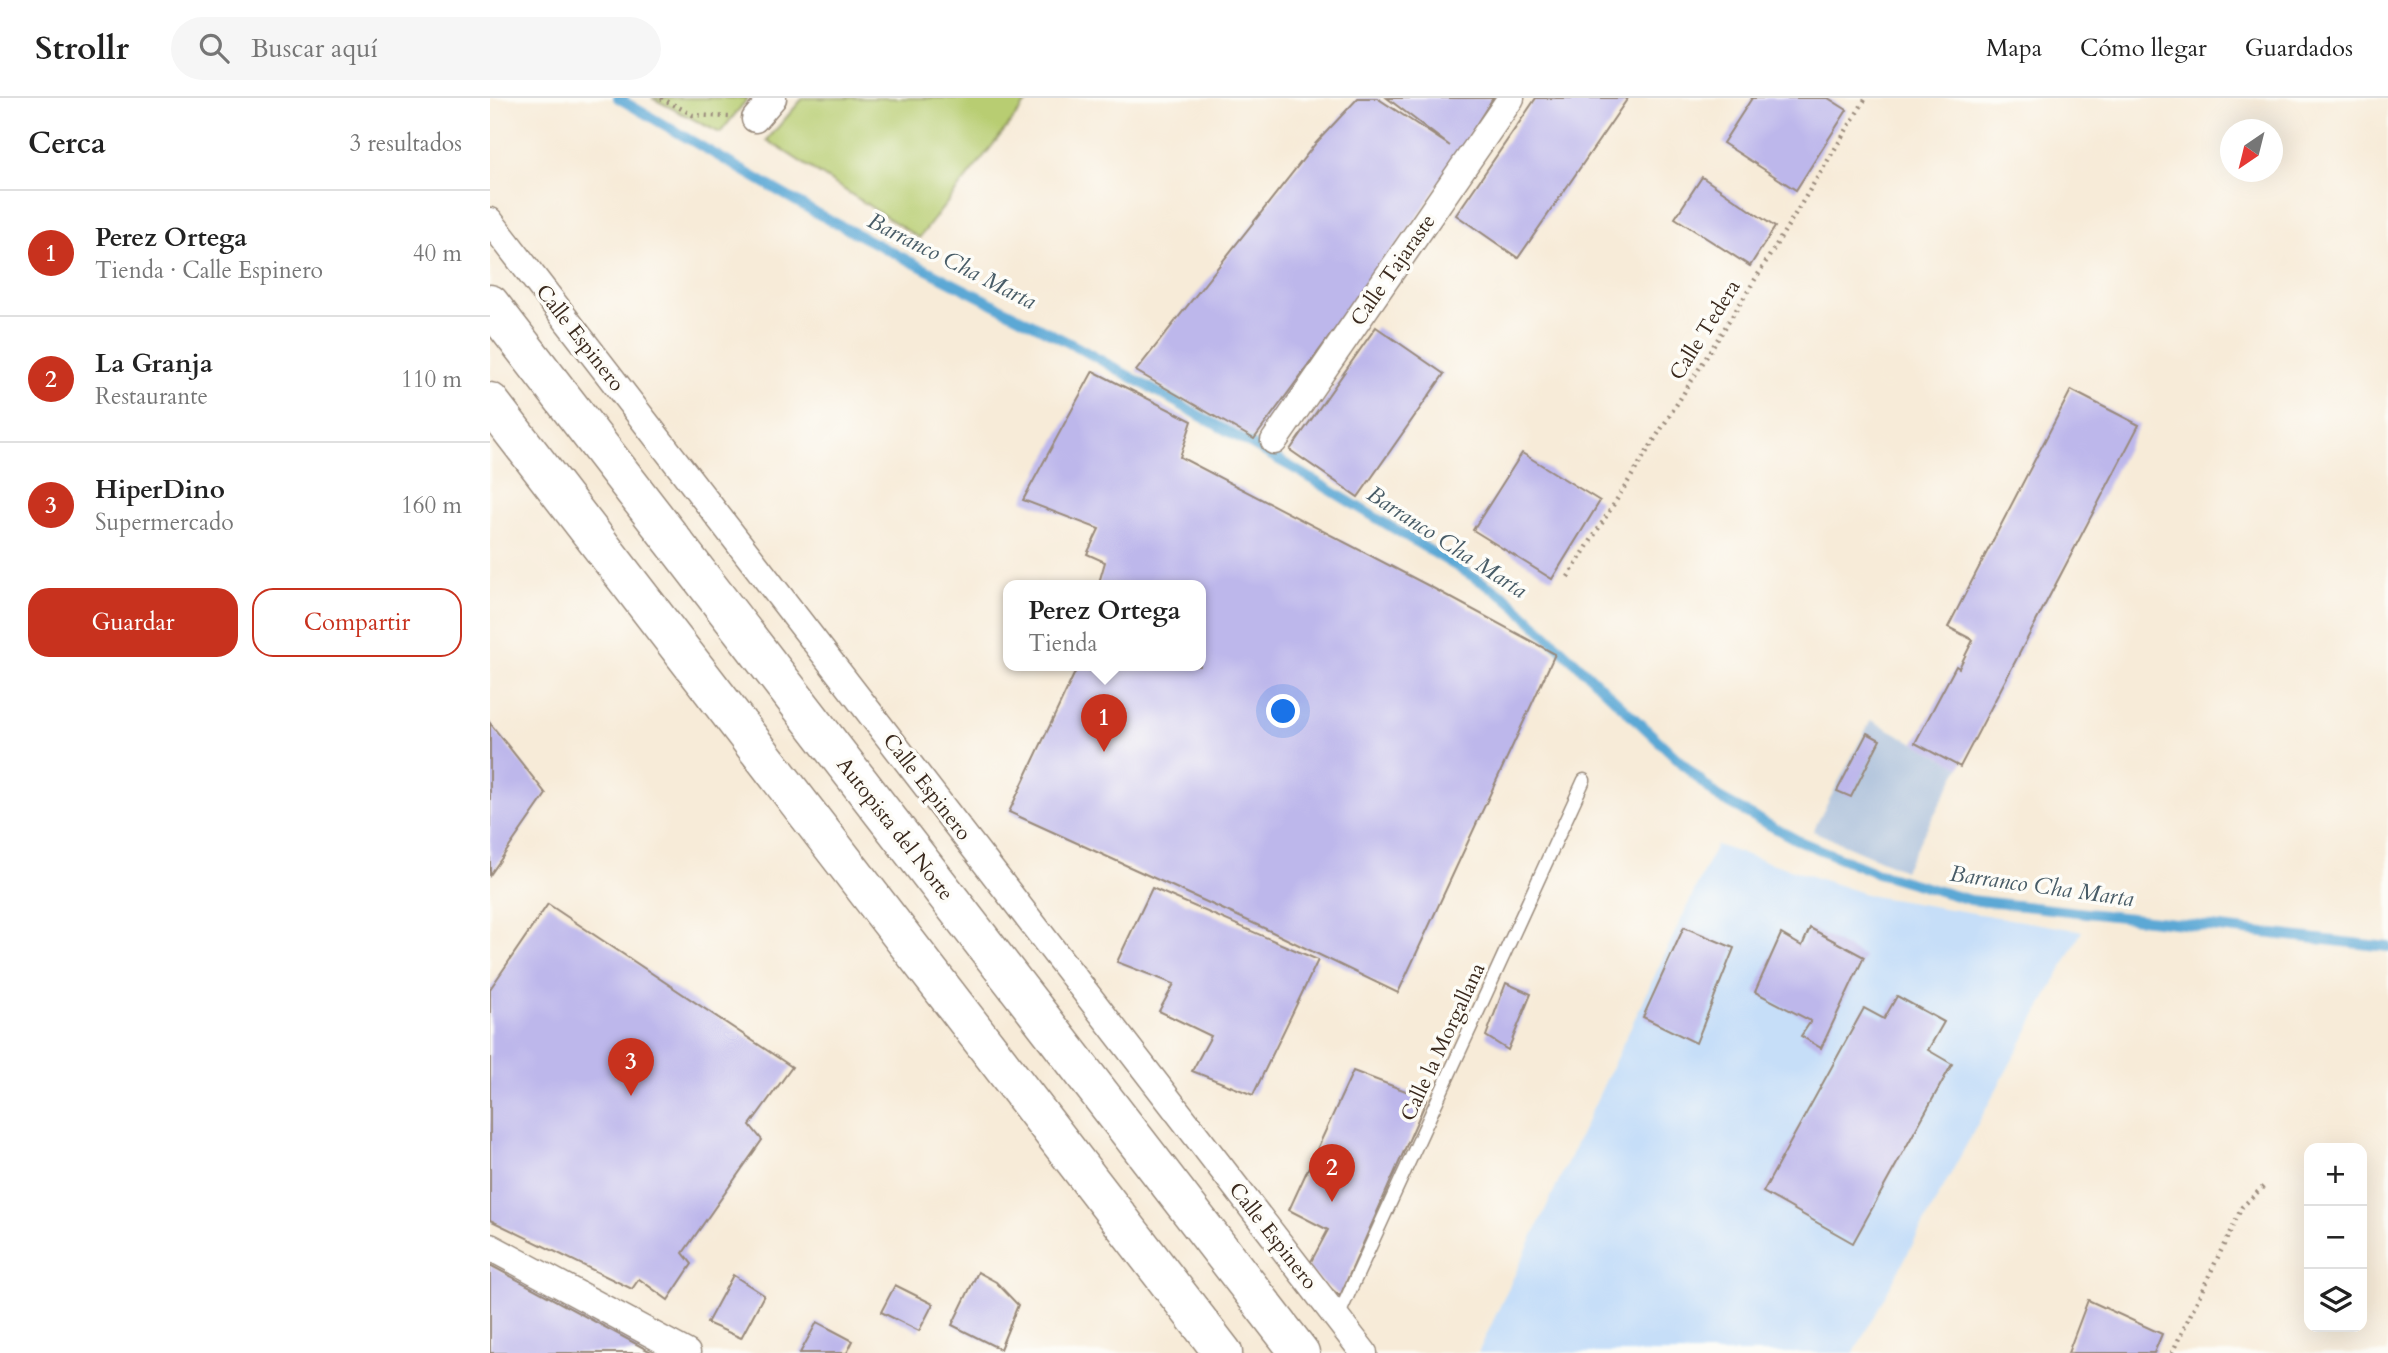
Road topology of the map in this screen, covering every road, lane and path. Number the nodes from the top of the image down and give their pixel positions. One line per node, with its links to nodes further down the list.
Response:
1 (661, 98): 5 (path)
2 (773, 98): 5 (street)
3 (1511, 98): 9 (street, Calle Tajaraste)
4 (1866, 98): 10 (path, Calle Tedera)
5 (755, 119)
6 (490, 221): 14 (street, Calle Espinero)
7 (490, 304): 17 (highway, Autopista del Norte)
8 (490, 402): 16 (highway)
9 (1274, 441)
10 (1568, 577)
11 (1584, 780): 14 (lane, Calle la Morgallana)
12 (2264, 1186): 19 (path)
13 (490, 1247): 15 (street)
14 (1337, 1319): 18 (street, Calle Espinero)
15 (687, 1353)
16 (1223, 1353)
17 (1300, 1353)
18 (1364, 1353)
19 (2172, 1353)

